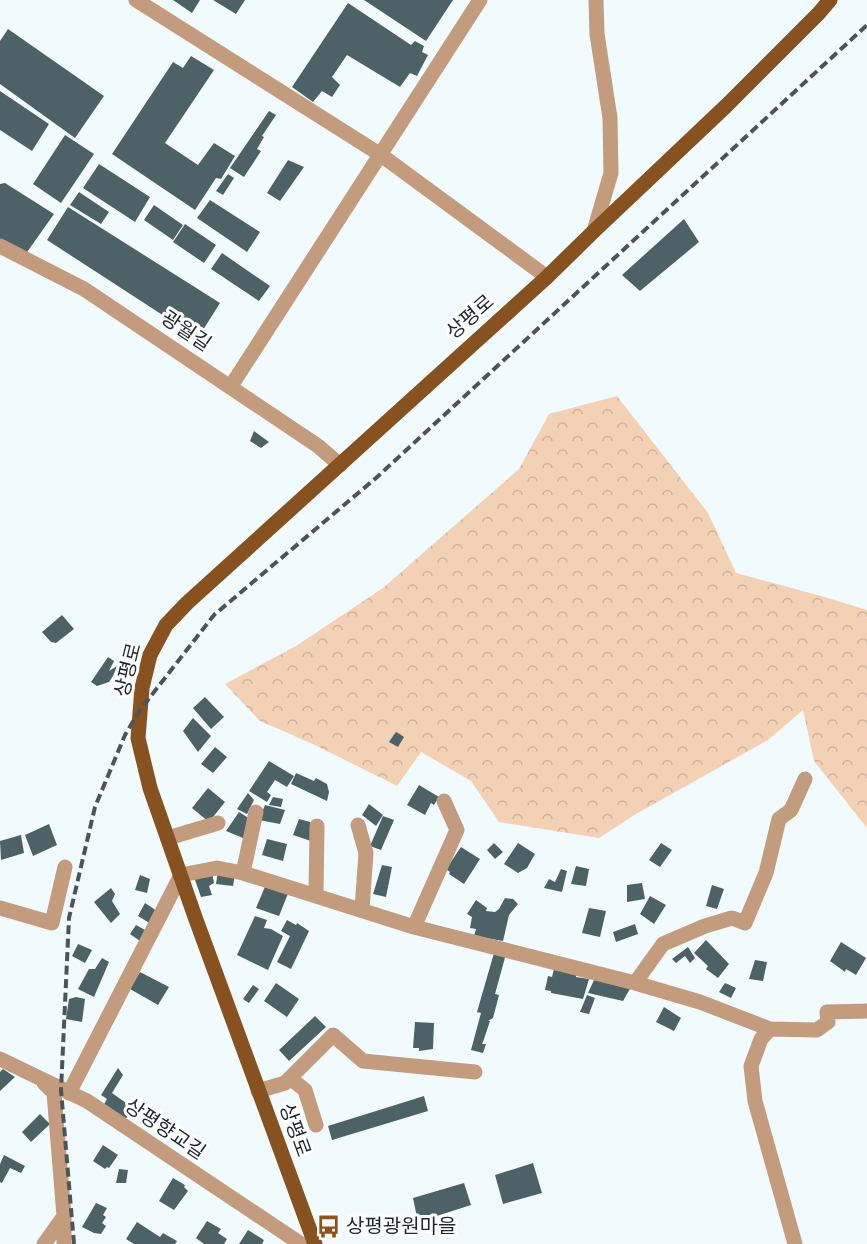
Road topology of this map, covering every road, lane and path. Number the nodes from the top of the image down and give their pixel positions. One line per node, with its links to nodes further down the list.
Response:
1 (136, 0): 5 (street)
2 (480, 0): 5 (street)
3 (597, 0): 6 (street, 상평로)
4 (830, 0): 6 (main road, 상평로)
5 (381, 155): 8 (street); 9 (street)
6 (594, 231): 8 (main road, 상평로)
7 (0, 246): 9 (street, 광월길)
8 (548, 277): 10 (main road, 상평로)
9 (231, 386): 10 (street, 광월길)
10 (340, 465): 17 (main road, 상평로)
11 (805, 779): 25 (street)
12 (444, 801): 24 (street)
13 (256, 812): 19 (street)
14 (218, 823): 17 (street)
15 (358, 825): 23 (street)
16 (317, 826): 21 (street)
17 (168, 838): 20 (main road, 상평로)
18 (65, 867): 22 (street)
19 (243, 873): 20 (street); 21 (street)
20 (181, 875): 32 (main road, 상평로); 33 (street)
21 (316, 895): 23 (street)
22 (0, 908)
23 (362, 909): 24 (street)
24 (414, 927): 25 (street)
25 (635, 983): 27 (street)
26 (867, 1011): 27 (street)
27 (770, 1029): 40 (street)
28 (0, 1059): 30 (street, 상평향교길)
29 (475, 1072): 31 (street)
30 (39, 1078): 33 (street, 상평향교길); 35 (street)
31 (290, 1078): 32 (street); 34 (street)
32 (258, 1091): 39 (main road, 상평로)
33 (69, 1094): 38 (street, 상평향교길)
34 (316, 1125)
35 (64, 1216): 36 (street); 37 (street)
36 (44, 1244)
37 (64, 1244)
38 (301, 1244)
39 (315, 1244)
40 (795, 1244)

